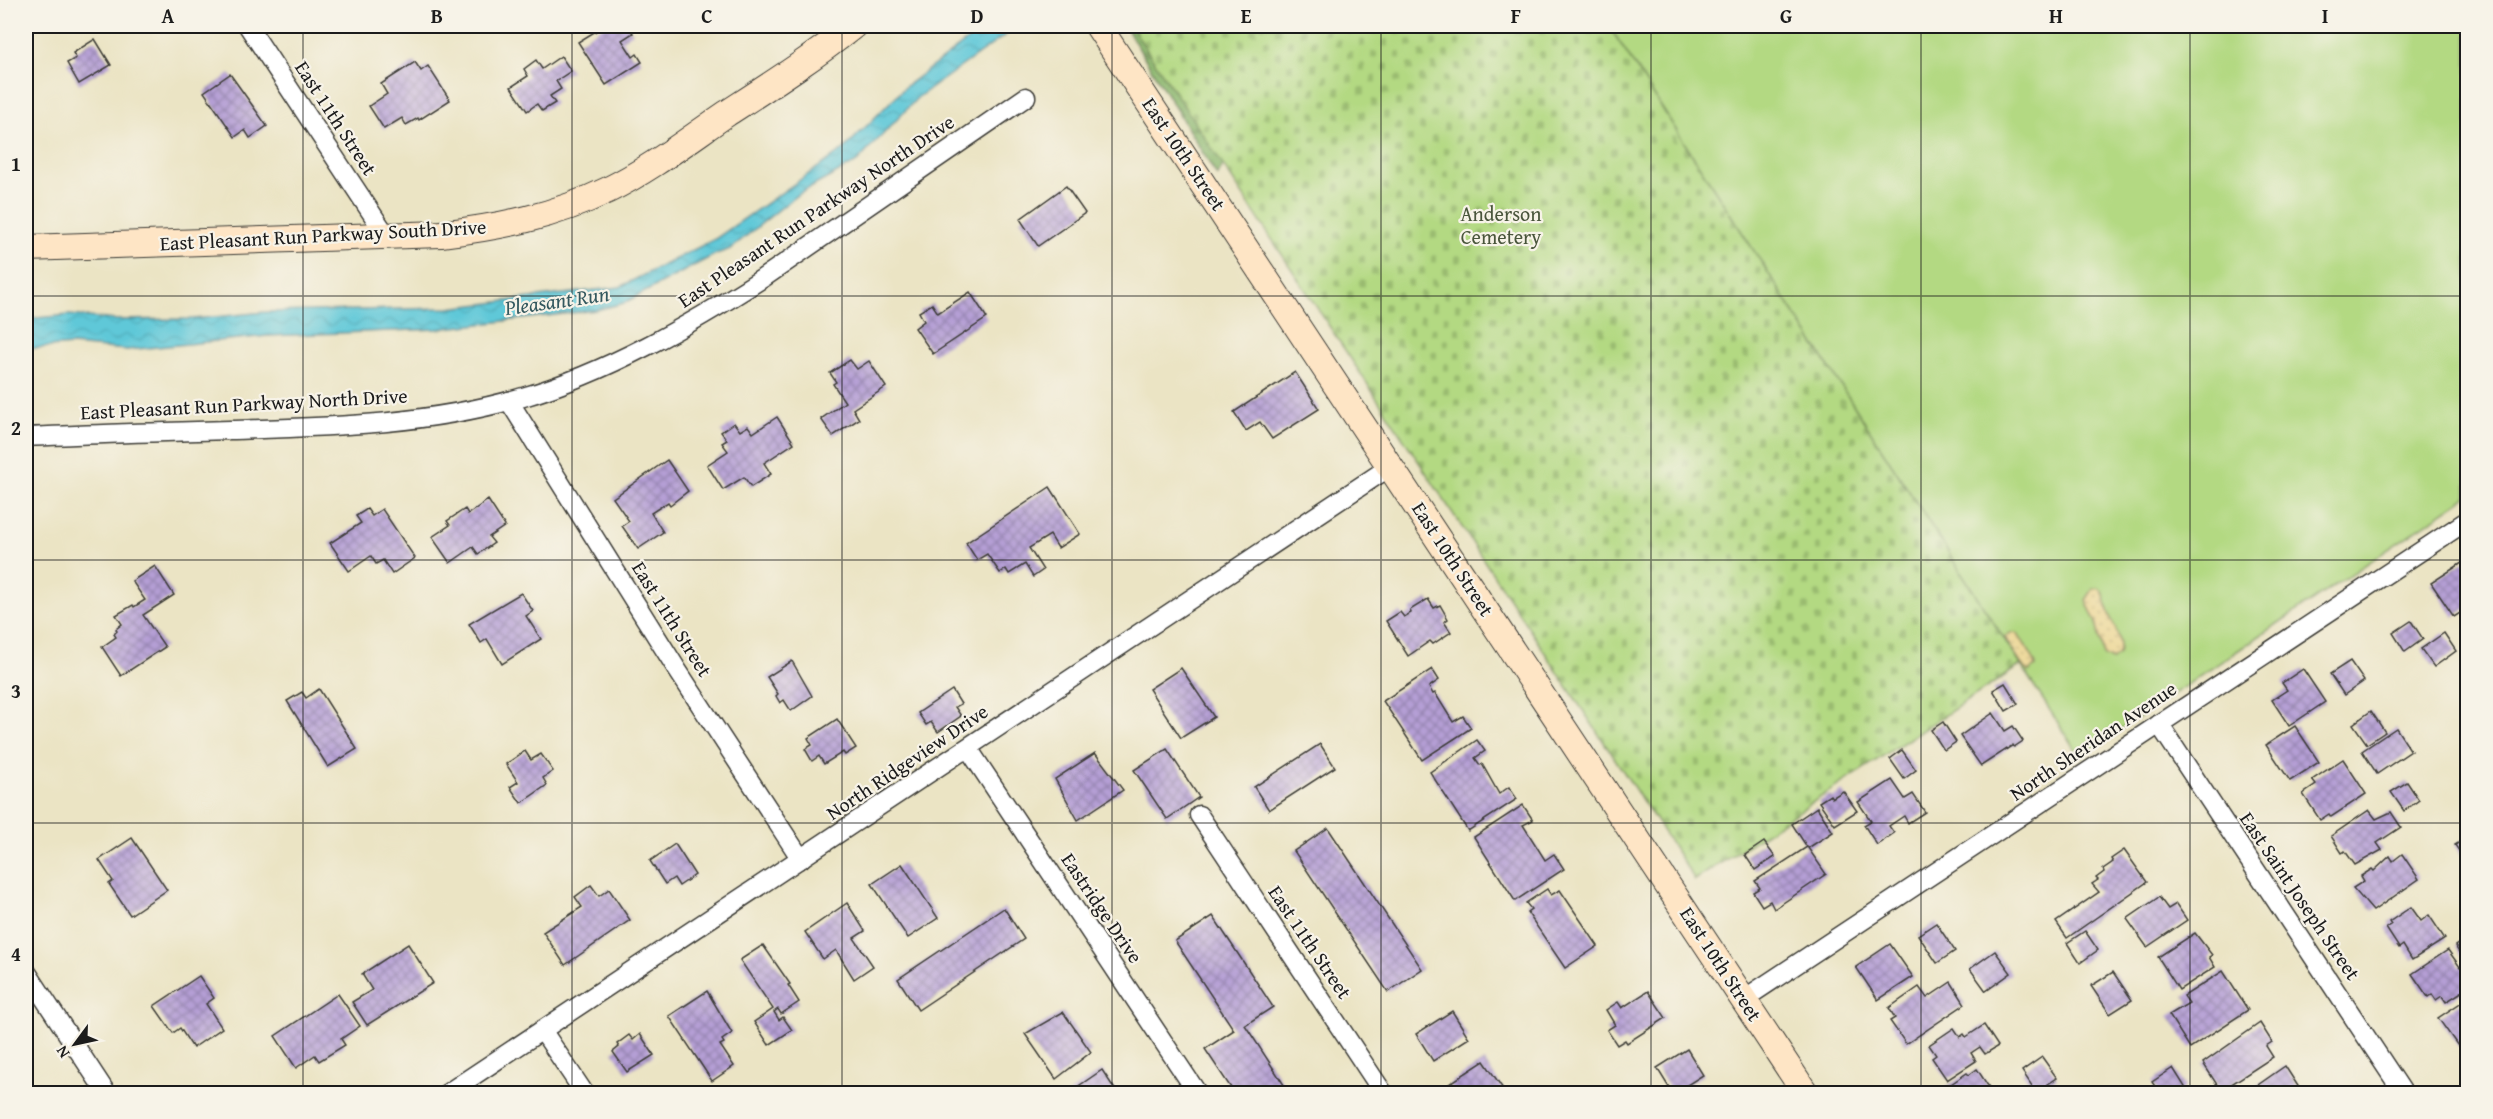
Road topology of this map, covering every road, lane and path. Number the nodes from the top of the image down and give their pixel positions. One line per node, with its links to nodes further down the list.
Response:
1 (248, 26): 5 (street, East 11th Street)
2 (853, 26): 5 (main road, East Pleasant Run Parkway South Drive)
3 (1099, 27): 9 (main road, East 10th Street)
4 (1026, 97): 7 (street, East Pleasant Run Parkway North Drive)
5 (386, 236): 6 (main road, East Pleasant Run Parkway South Drive)
6 (26, 248)
7 (508, 401): 8 (street, East Pleasant Run Parkway North Drive); 14 (street, East 11th Street)
8 (26, 437)
9 (1391, 466): 12 (street, North Ridgeview Drive); 16 (main road, East 10th Street)
10 (2468, 520): 11 (street, North Sheridan Avenue)
11 (2159, 724): 16 (street, North Sheridan Avenue); 24 (street, East Saint Joseph Street)
12 (968, 748): 14 (street, North Ridgeview Drive); 21 (street, Eastridge Drive)
13 (1199, 815): 22 (street, East 11th Street)
14 (801, 859): 17 (street, North Ridgeview Drive)
15 (26, 971): 18 (street)
16 (1744, 999): 23 (main road, East 10th Street)
17 (542, 1030): 19 (street, North Ridgeview Drive); 20 (street)
18 (107, 1094)
19 (446, 1094)
20 (585, 1094)
21 (1198, 1094)
22 (1384, 1094)
23 (1806, 1094)
24 (2404, 1094)

